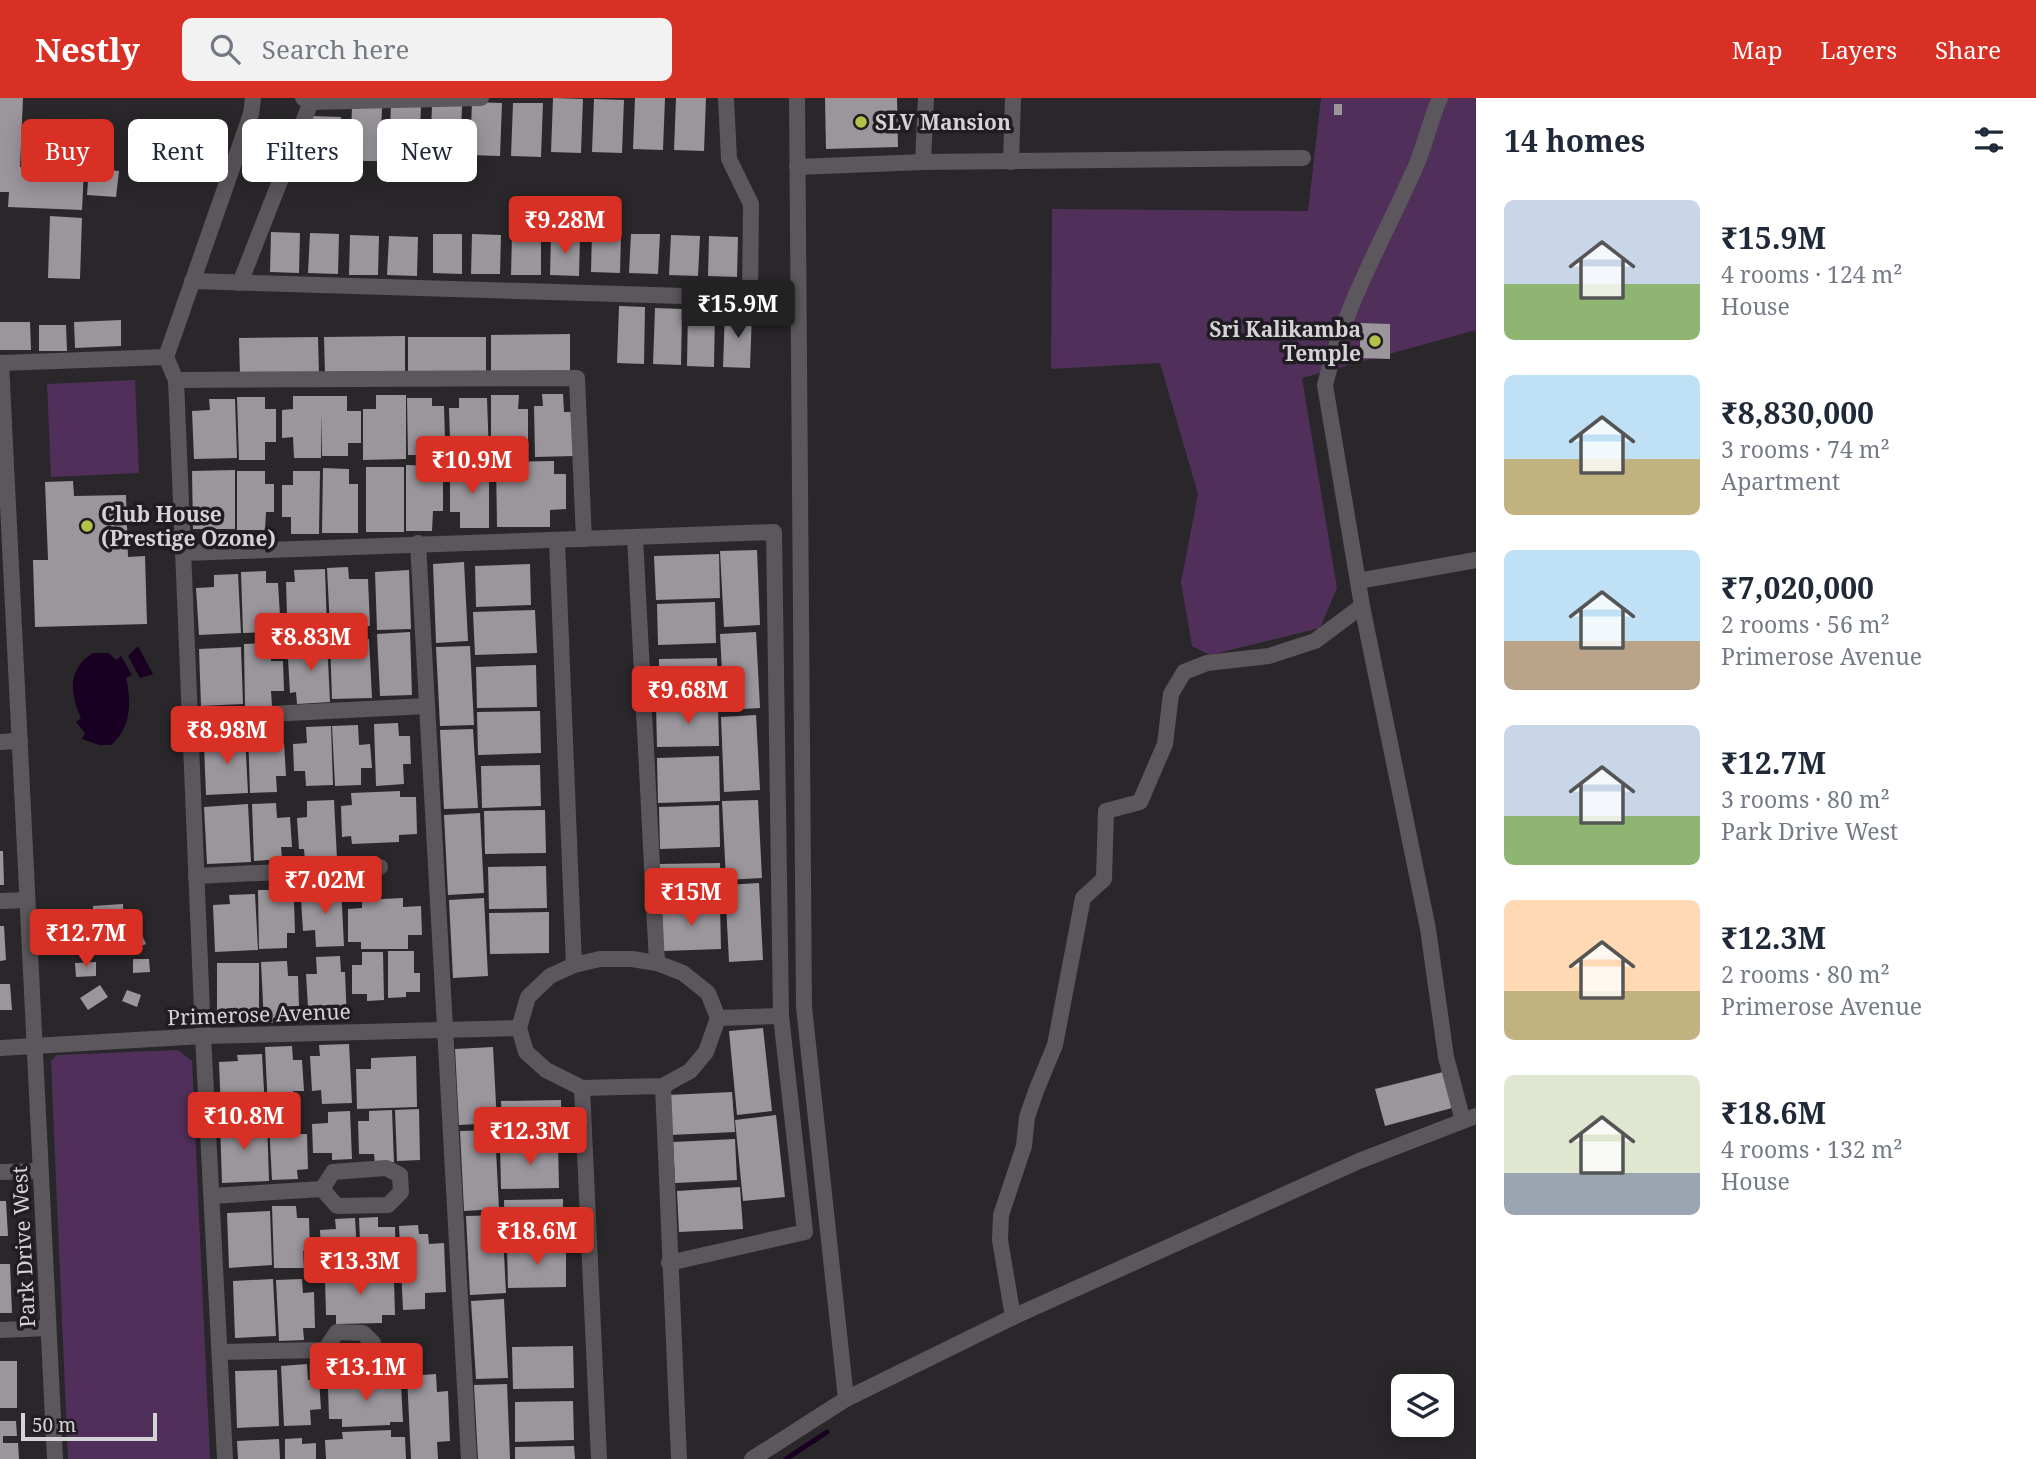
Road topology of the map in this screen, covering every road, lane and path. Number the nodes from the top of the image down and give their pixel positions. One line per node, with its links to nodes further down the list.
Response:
1 (253, 98): 13 (street)
2 (481, 98): 8 (street)
3 (726, 98): 14 (street)
4 (797, 98): 12 (street)
5 (926, 98): 10 (street)
6 (1013, 98): 11 (street)
7 (1440, 98): 25 (street)
8 (307, 100): 14 (street)
9 (1303, 158): 11 (street)
10 (923, 162): 11 (street); 12 (street)
11 (1011, 162)
12 (797, 167): 57 (street)
13 (192, 281): 14 (street); 15 (street)
14 (240, 283)
15 (166, 357): 16 (street); 17 (street)
16 (0, 362): 23 (street, Park Drive West)
17 (176, 380): 19 (street); 22 (street)
18 (635, 537): 19 (street); 35 (street); 37 (street)
19 (584, 539): 20 (street)
20 (557, 540): 21 (street); 36 (street)
21 (418, 543): 22 (street); 27 (street)
22 (183, 554): 28 (street)
23 (5, 556): 30 (street, Park Drive West)
24 (1476, 560): 25 (street)
25 (1358, 581): 26 (street)
26 (1362, 606): 46 (street); 52 (street)
27 (427, 706): 28 (street); 40 (street)
28 (190, 718): 32 (street)
29 (0, 741): 30 (street)
30 (20, 741): 33 (street, Park Drive West)
31 (380, 867): 32 (street)
32 (196, 876): 41 (street)
33 (27, 900): 34 (street); 42 (street, Park Drive West)
34 (0, 901)
35 (657, 963): 36 (street); 38 (street)
36 (574, 965): 39 (street)
37 (781, 1016): 38 (street); 51 (street)
38 (718, 1018): 44 (street)
39 (519, 1028): 40 (street, Primerose Avenue); 45 (street)
40 (444, 1030): 41 (street, Primerose Avenue); 60 (street)
41 (203, 1036): 42 (street, Primerose Avenue); 50 (street)
42 (34, 1046): 43 (street, Primerose Avenue); 47 (street, Park Drive West)
43 (0, 1048)
44 (663, 1086): 45 (street); 51 (street)
45 (582, 1088): 61 (street)
46 (1469, 1118): 52 (street)
47 (40, 1171): 48 (street); 53 (street, Park Drive West)
48 (0, 1172)
49 (322, 1189): 49 (street); 50 (street)
50 (212, 1196): 56 (street)
51 (669, 1263): 62 (street)
52 (1013, 1317): 57 (street)
53 (48, 1328): 54 (street); 58 (street, Park Drive West)
54 (0, 1330)
55 (325, 1350): 56 (street)
56 (220, 1352): 59 (street)
57 (846, 1399): 63 (street)
58 (55, 1459)
59 (225, 1459)
60 (469, 1459)
61 (599, 1459)
62 (679, 1459)
63 (752, 1459)

